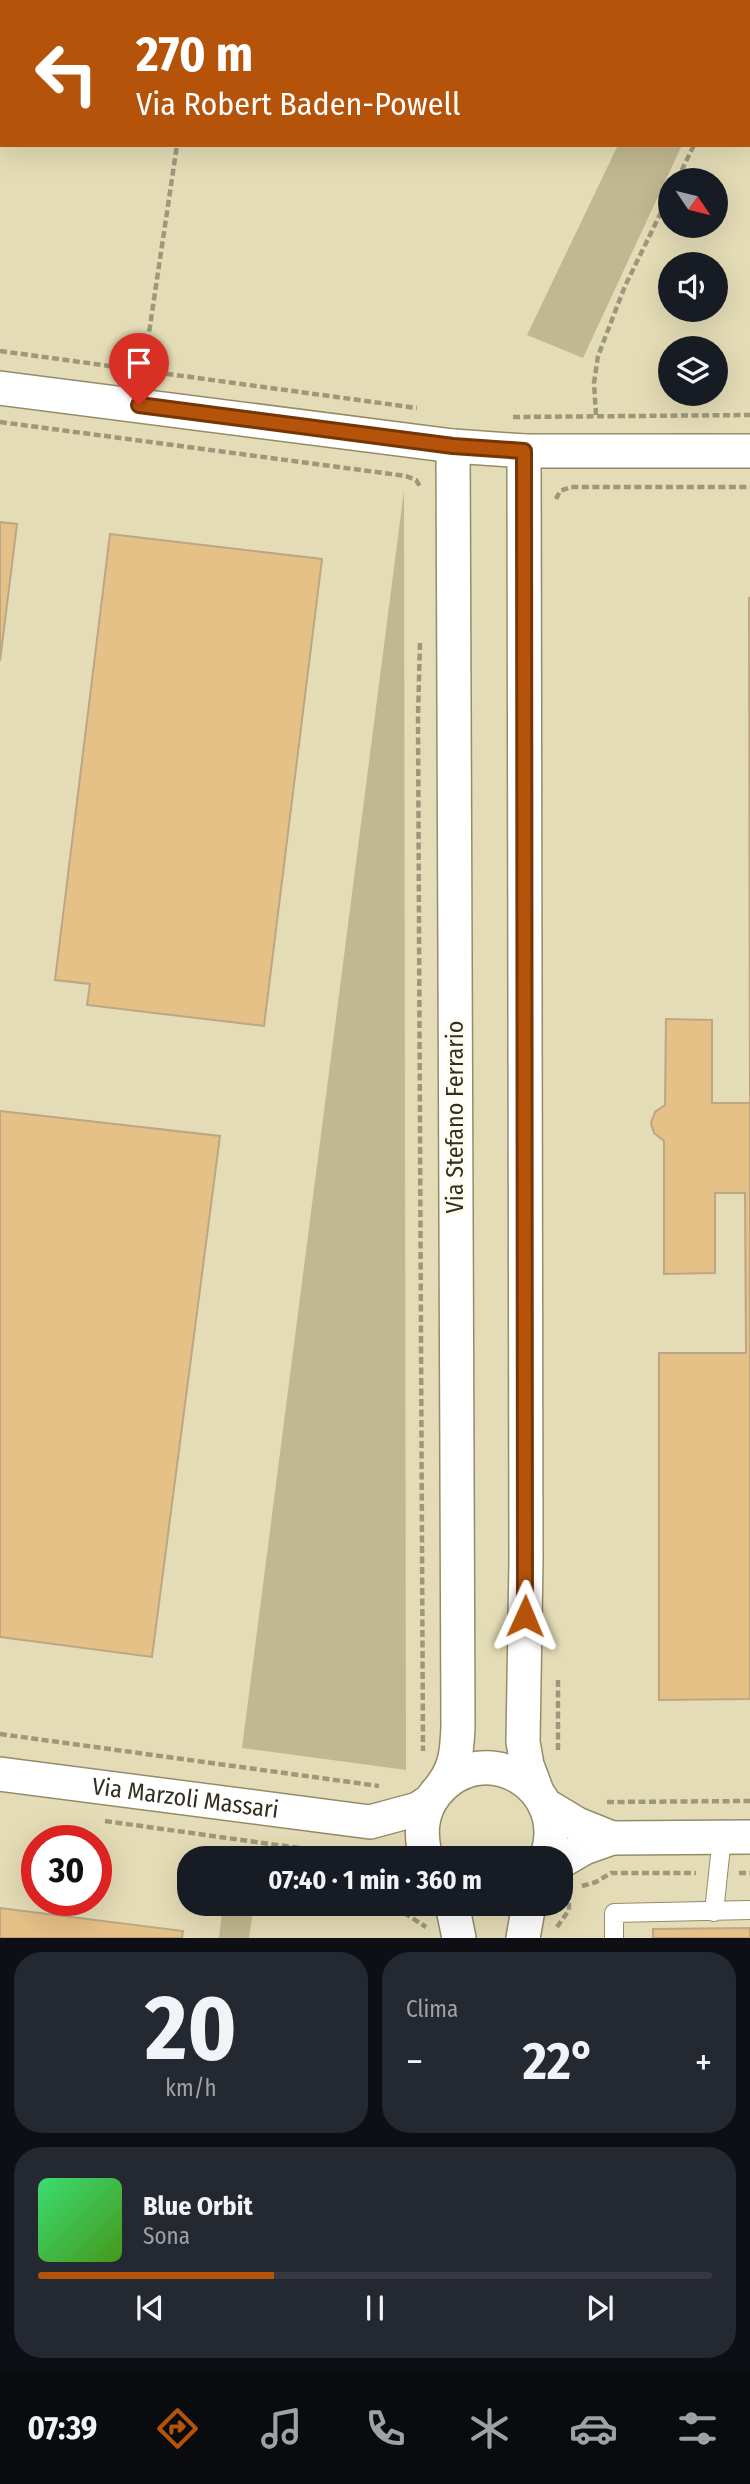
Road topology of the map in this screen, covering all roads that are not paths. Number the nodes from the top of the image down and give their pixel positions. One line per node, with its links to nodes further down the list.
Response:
1 (0, 388): 2 (street)
2 (453, 446): 3 (street); 6 (street, Via Stefano Ferrario)
3 (524, 451): 4 (street); 7 (street)
4 (750, 451)
5 (0, 1774): 8 (street, Via Marzoli Massari)
6 (437, 1792): 7 (street, Via Marzoli Massari); 8 (street, Via Marzoli Massari); 12 (street, Via Stefano Ferrario)
7 (541, 1798): 10 (street); 13 (street)
8 (370, 1822): 11 (street, Via Marzoli Massari)
9 (736, 1837): 10 (street); 16 (lane)
10 (612, 1838): 14 (street)
11 (412, 1846)
12 (423, 1846)
13 (551, 1846)
14 (573, 1870)
15 (750, 1910): 16 (lane)
16 (714, 1912): 21 (lane)
17 (454, 1916): 20 (street)
18 (532, 1916): 19 (street)
19 (539, 1936)
20 (459, 1938)
21 (614, 1938)

